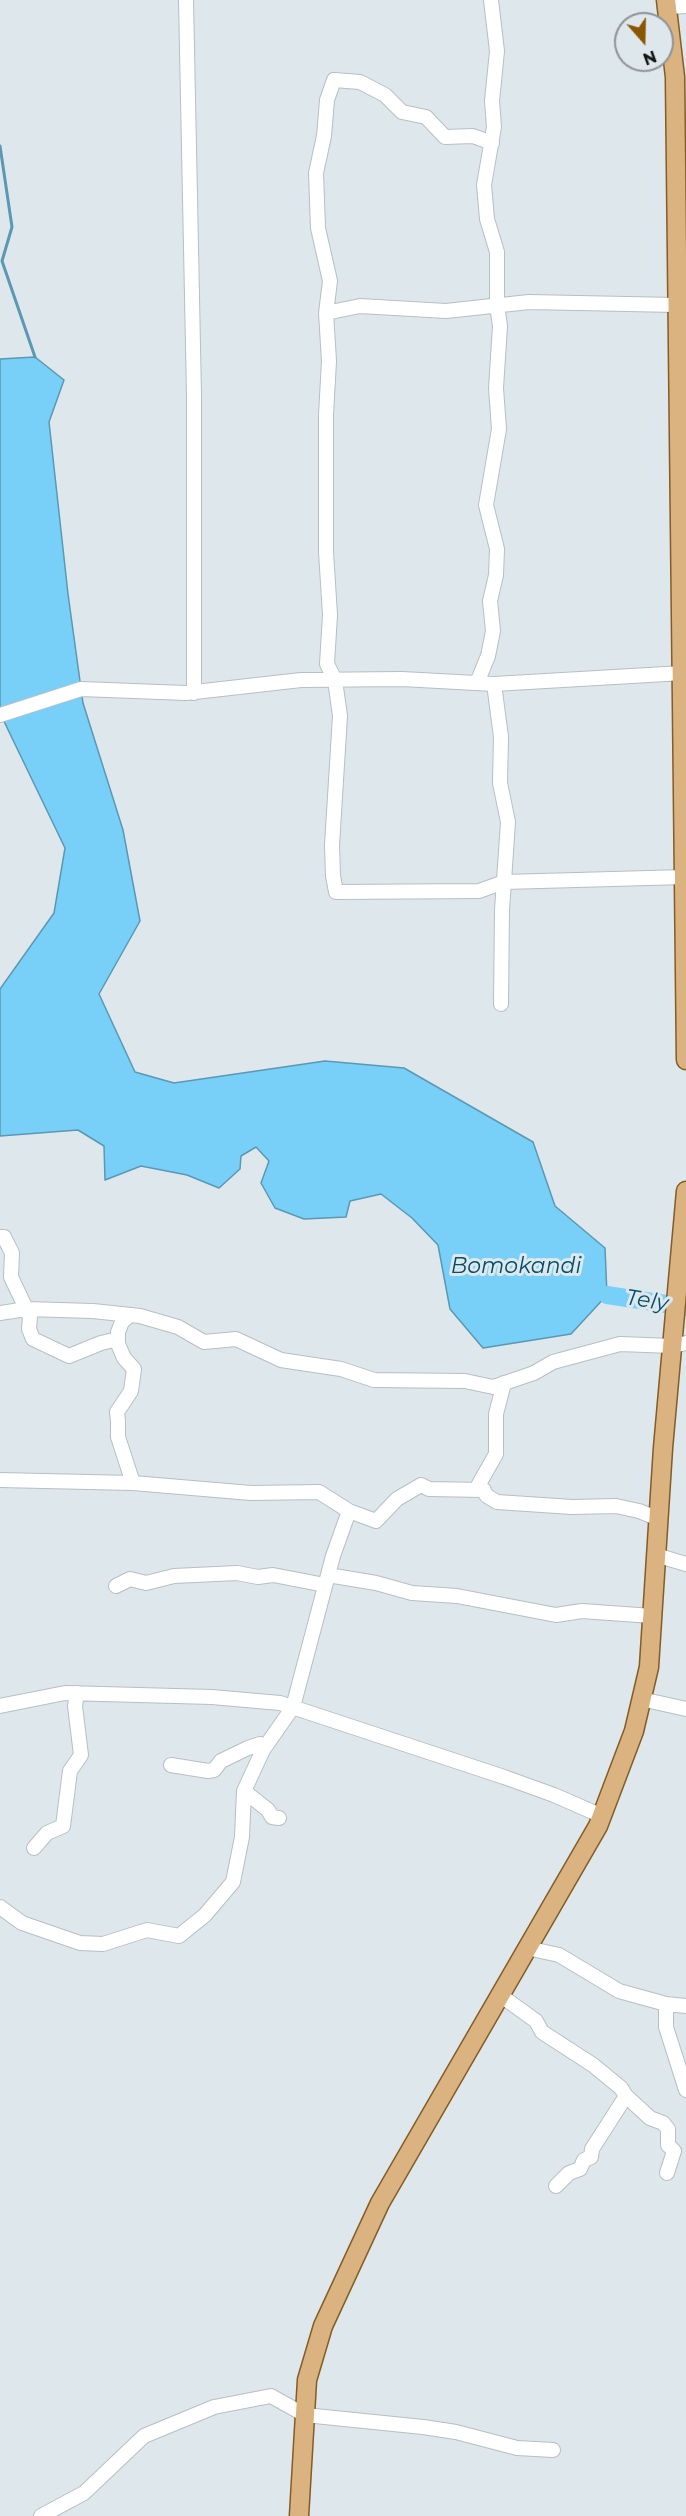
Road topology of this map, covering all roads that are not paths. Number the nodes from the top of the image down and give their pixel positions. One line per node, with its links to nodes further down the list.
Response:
1 (186, 0): 13 (street)
2 (491, 0): 4 (street)
3 (673, 4): 5 (main road)
4 (492, 143): 6 (street); 7 (street)
5 (681, 304): 6 (street); 8 (main road)
6 (497, 305): 7 (street); 11 (street)
7 (326, 313): 10 (street)
8 (683, 537): 9 (main road)
9 (683, 673): 12 (street); 15 (main road)
10 (335, 680): 11 (street); 13 (street); 16 (street)
11 (477, 683): 12 (street)
12 (494, 684): 16 (street)
13 (194, 693): 14 (street)
14 (0, 715)
15 (685, 877): 16 (street); 18 (main road)
16 (504, 882): 17 (street)
17 (501, 1004)
18 (686, 1011): 19 (main road)
19 (686, 1060)
20 (686, 1191): 26 (main road)
21 (0, 1237): 22 (street)
22 (26, 1308): 23 (street); 24 (street); 25 (street)
23 (0, 1312)
24 (130, 1315): 25 (street); 27 (street)
25 (118, 1338): 29 (street)
26 (678, 1339): 27 (street); 32 (main road)
27 (504, 1383): 30 (street)
28 (0, 1479): 29 (street)
29 (133, 1483): 31 (street)
30 (484, 1490): 31 (street); 32 (street)
31 (349, 1511): 35 (street)
32 (659, 1520): 33 (main road)
33 (656, 1555): 34 (street); 37 (main road)
34 (686, 1564)
35 (327, 1580): 36 (street); 37 (street); 41 (street)
36 (116, 1586)
37 (652, 1616): 39 (main road)
38 (77, 1694): 40 (street); 41 (street); 48 (street)
39 (641, 1699): 42 (street); 46 (main road)
40 (0, 1706)
41 (293, 1707): 43 (street); 46 (street)
42 (686, 1709)
43 (263, 1750): 44 (street); 45 (street)
44 (171, 1765)
45 (244, 1791): 47 (street); 49 (street)
46 (602, 1816): 50 (main road)
47 (279, 1818)
48 (34, 1848)
49 (0, 1907)
50 (527, 1948): 51 (main road); 52 (street)
51 (500, 1995): 55 (street); 58 (main road)
52 (666, 2004): 53 (street); 54 (street)
53 (686, 2006)
54 (686, 2090)
55 (626, 2096): 56 (street); 57 (street)
56 (667, 2173)
57 (556, 2186)
58 (305, 2415): 59 (street); 60 (street); 61 (main road)
59 (554, 2450)
60 (41, 2516)
61 (299, 2516)

